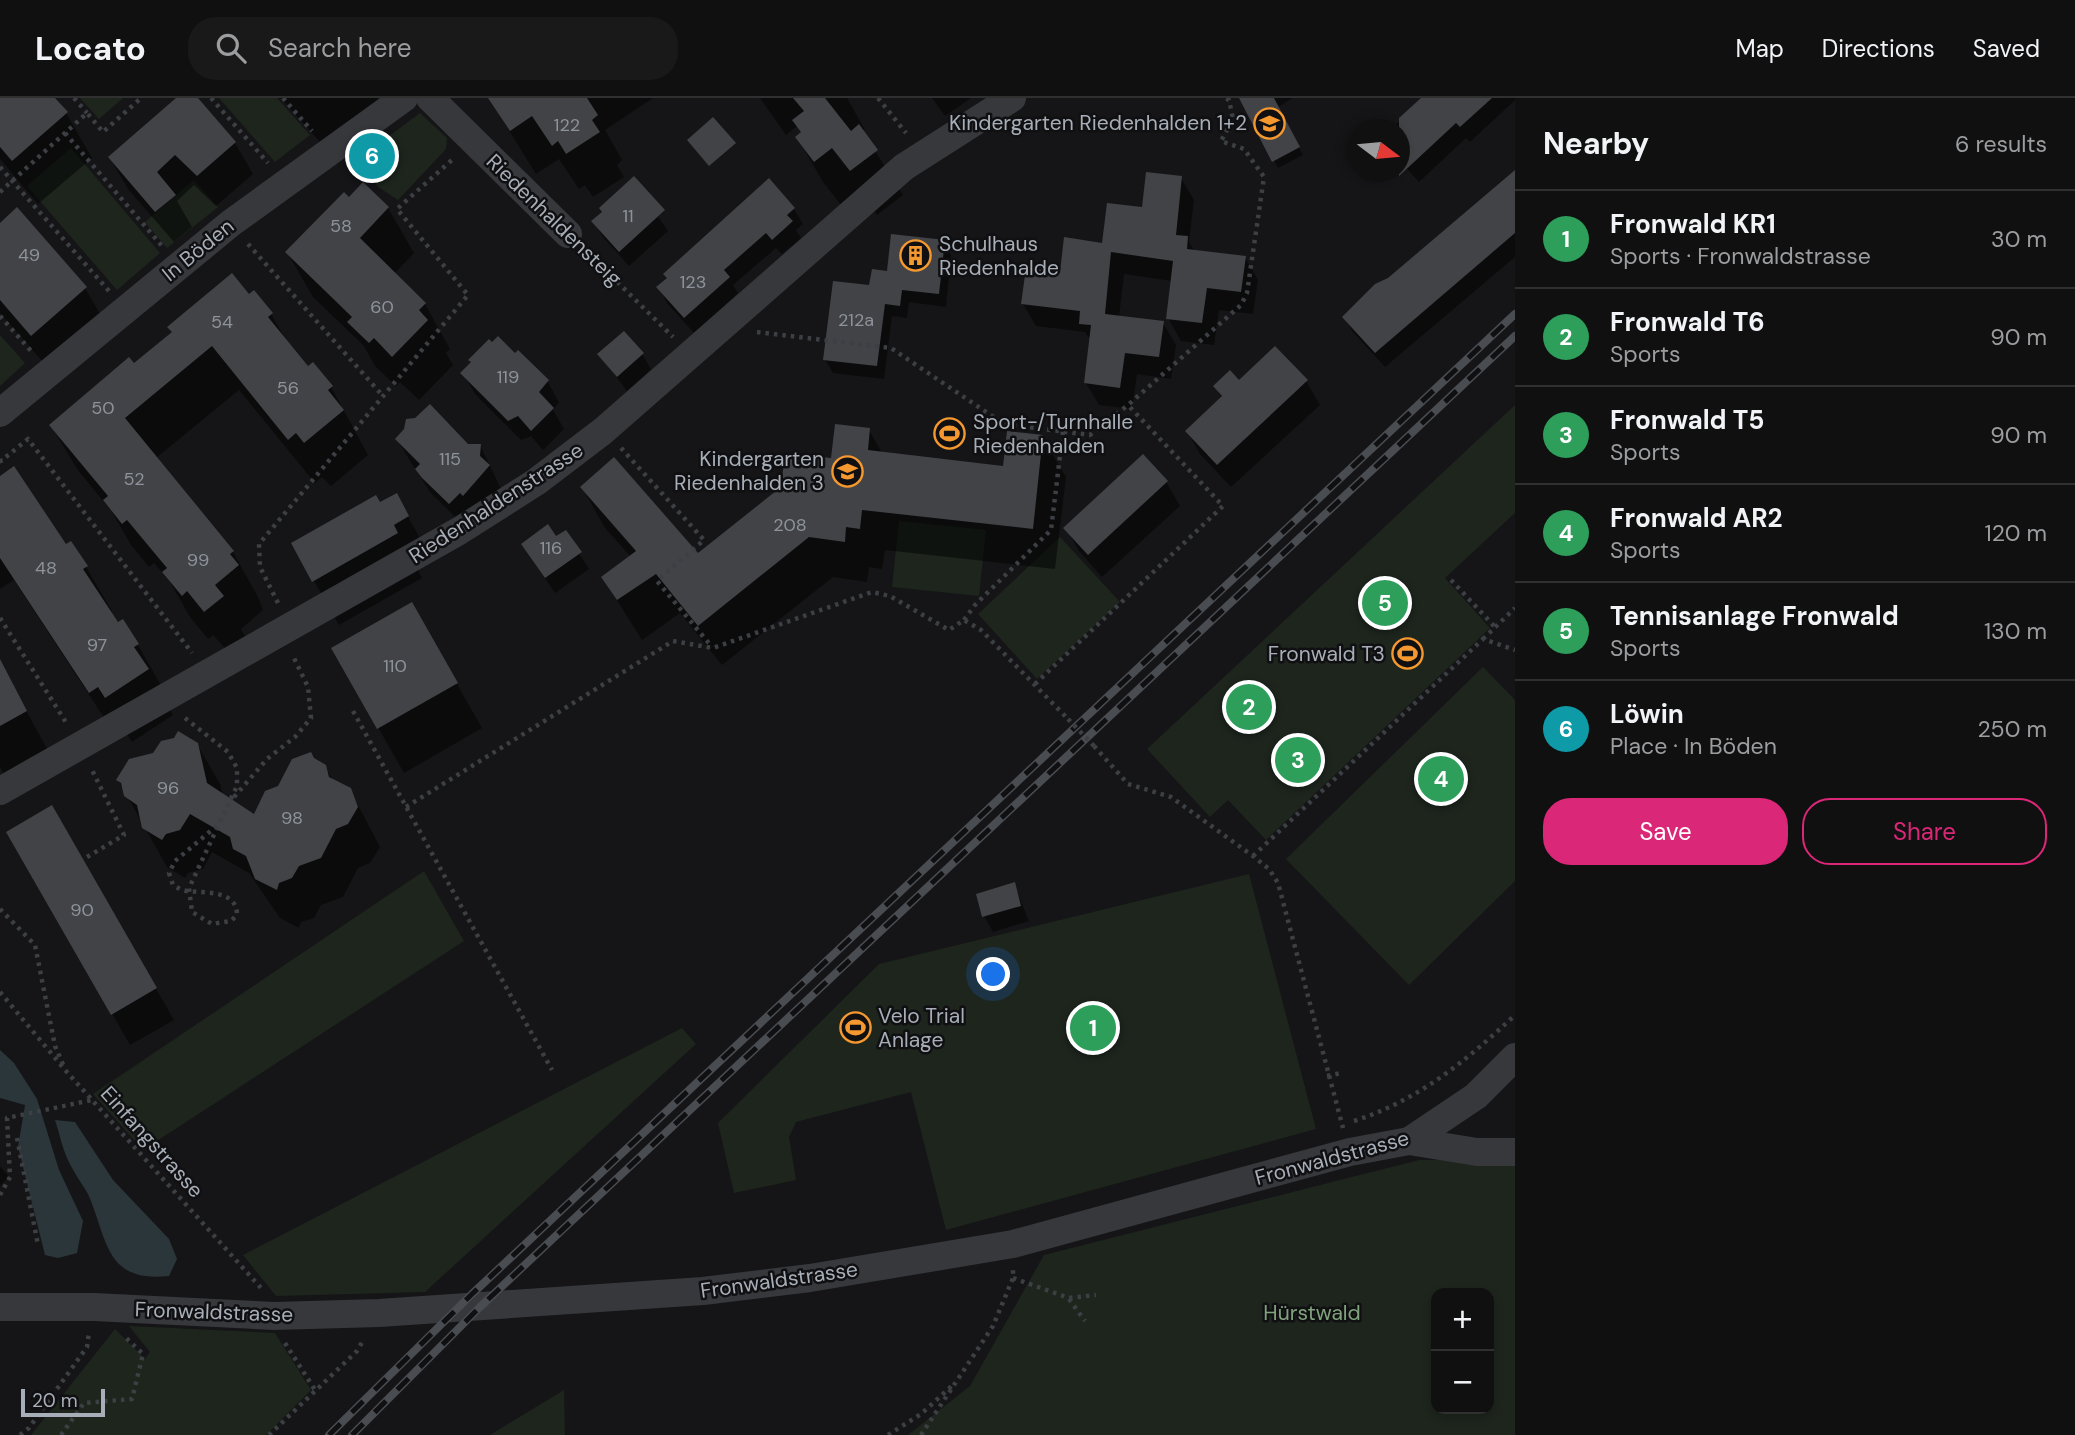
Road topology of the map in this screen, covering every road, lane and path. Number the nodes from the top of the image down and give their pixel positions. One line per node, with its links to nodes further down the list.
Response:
1 (74, 98): 10 (path)
2 (141, 98): 10 (path)
3 (211, 98): 16 (path)
4 (283, 98): 13 (path)
5 (404, 98): 29 (street, In Böden)
6 (430, 98): 14 (street, Riedenhaldensteig)
7 (878, 98): 11 (path)
8 (1012, 98): 49 (street, Riedenhaldenstrasse)
9 (1225, 98): 28 (path)
10 (87, 113): 12 (path)
11 (905, 132)
12 (65, 133): 17 (path); 21 (path)
13 (317, 137)
14 (473, 141): 19 (street, Riedenhaldensteig); 27 (path)
15 (0, 167): 17 (path)
16 (273, 168)
17 (12, 180): 18 (path); 22 (path)
18 (0, 191)
19 (568, 234): 25 (path, Riedenhaldensteig)
20 (245, 241): 27 (path)
21 (168, 252)
22 (114, 297)
23 (0, 316): 26 (path)
24 (756, 332): 30 (path)
25 (678, 342)
26 (29, 348)
27 (383, 396): 35 (path)
28 (1128, 405): 30 (path); 44 (path)
29 (0, 413)
30 (1063, 431): 37 (path)
31 (620, 448): 40 (path)
32 (0, 459): 43 (path)
33 (1451, 580): 38 (path)
34 (1515, 608): 38 (path)
35 (284, 613)
36 (0, 618): 47 (path)
37 (964, 620): 40 (path); 44 (path)
38 (1495, 627): 39 (path)
39 (1483, 639): 42 (path); 53 (path)
40 (713, 648): 51 (path)
41 (289, 649): 50 (path)
42 (1515, 650)
43 (199, 662)
44 (1035, 684): 53 (path, bridge)
45 (179, 711): 50 (path)
46 (353, 711): 51 (path)
47 (73, 734)
48 (88, 762): 54 (path)
49 (0, 791)
50 (232, 800): 52 (path)
51 (407, 807): 60 (path)
52 (219, 824): 55 (path); 55 (path)
53 (1253, 856): 63 (path)
54 (87, 857)
55 (188, 891): 55 (path)
56 (0, 909): 61 (path)
57 (0, 992): 61 (path, Einfangstrasse)
58 (1515, 1015): 65 (path)
59 (1507, 1065): 67 (street, Fronwaldstrasse)
60 (552, 1070)
61 (66, 1071): 64 (path, Einfangstrasse)
62 (1341, 1073): 63 (path)
63 (1327, 1076): 65 (path)
64 (92, 1100): 70 (path); 79 (path, Einfangstrasse)
65 (1342, 1125): 68 (path)
66 (17, 1138): 72 (path)
67 (1409, 1140): 68 (street, Fronwaldstrasse); 69 (street)
68 (1350, 1152): 71 (street, Fronwaldstrasse)
69 (1515, 1152)
70 (0, 1195)
71 (1013, 1244): 73 (path); 78 (street, Fronwaldstrasse)
72 (38, 1245)
73 (1013, 1278): 75 (path); 81 (path)
74 (1096, 1295): 75 (path)
75 (1069, 1298): 80 (path)
76 (0, 1307): 77 (street, Fronwaldstrasse)
77 (94, 1307): 79 (street, Fronwaldstrasse); 83 (path); 84 (path)
78 (379, 1312): 79 (street, Fronwaldstrasse); 82 (path)
79 (274, 1316): 82 (path, Einfangstrasse)
80 (1085, 1321)
81 (961, 1377): 86 (path); 87 (path)
82 (315, 1390): 85 (path)
83 (20, 1435)
84 (61, 1435)
85 (269, 1435)
86 (888, 1435)
87 (920, 1435)

